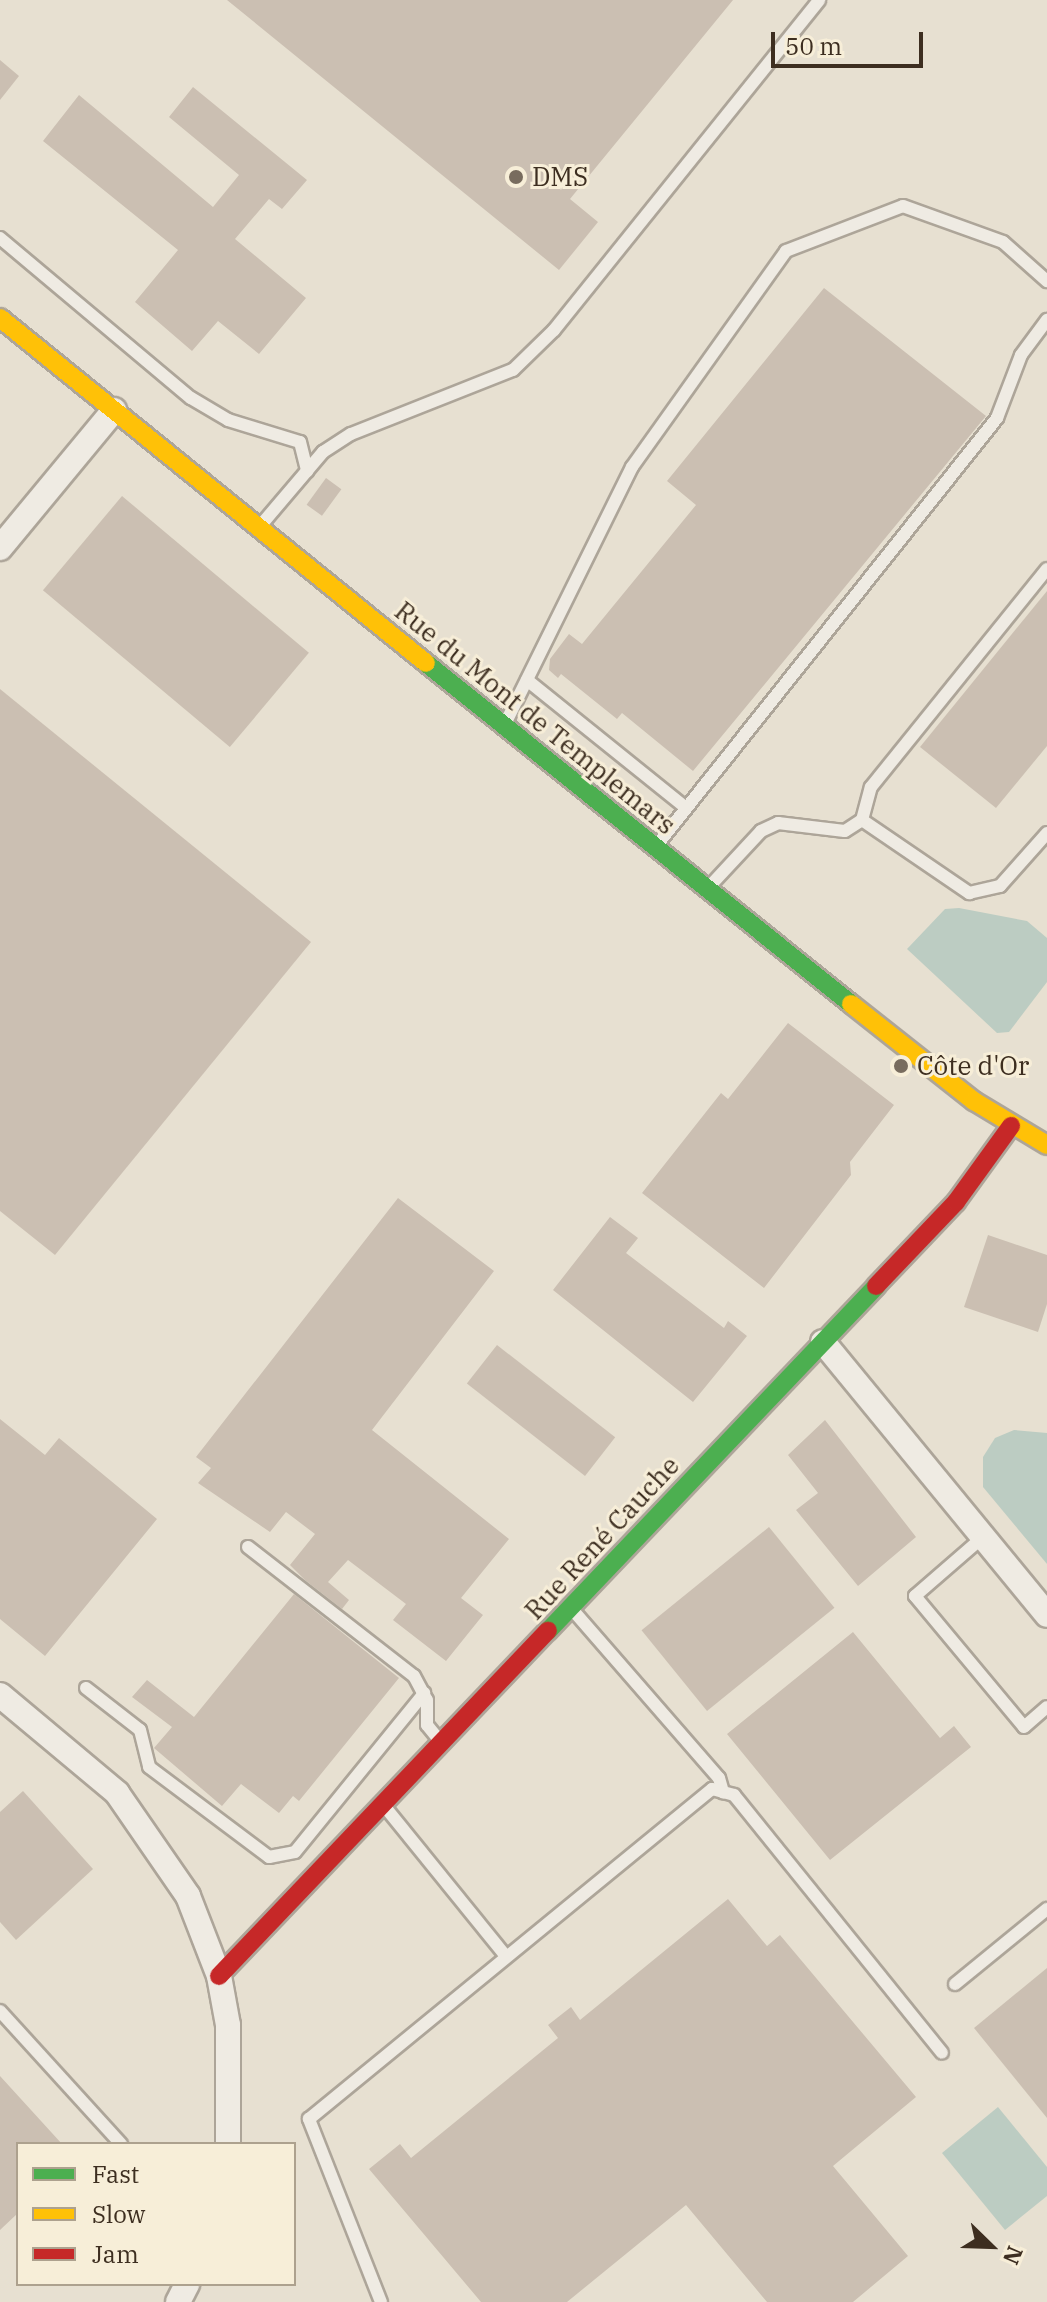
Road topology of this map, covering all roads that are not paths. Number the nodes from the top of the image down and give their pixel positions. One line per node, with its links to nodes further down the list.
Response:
1 (819, 0): 7 (lane)
2 (0, 238): 7 (lane)
3 (1047, 281): 11 (lane)
4 (0, 318): 6 (street, Rue du Mont de Templemars)
5 (1047, 320): 13 (lane)
6 (114, 410): 8 (street, Rue du Mont de Templemars); 9 (street)
7 (307, 471): 8 (lane)
8 (259, 528): 12 (street, Rue du Mont de Templemars)
9 (0, 548)
10 (1047, 569): 14 (lane)
11 (527, 680): 12 (lane); 13 (lane)
12 (504, 727): 16 (street, Rue du Mont de Templemars)
13 (686, 808): 16 (lane)
14 (862, 820): 15 (lane); 17 (lane)
15 (1047, 833)
16 (654, 848): 17 (street, Rue du Mont de Templemars)
17 (706, 890): 18 (street, Rue du Mont de Templemars)
18 (1011, 1126): 19 (street, Rue du Mont de Templemars); 20 (street, Rue René Cauche)
19 (1047, 1145)
20 (823, 1342): 21 (street); 23 (street, Rue René Cauche)
21 (983, 1537): 24 (street); 28 (lane)
22 (248, 1547): 26 (lane)
23 (571, 1608): 29 (street, Rue René Cauche); 30 (lane)
24 (1047, 1615)
25 (86, 1688): 32 (lane)
26 (424, 1693): 29 (lane); 32 (lane)
27 (0, 1695): 36 (street)
28 (1047, 1707)
29 (443, 1745): 31 (street, Rue René Cauche)
30 (723, 1792): 35 (lane); 39 (lane)
31 (385, 1807): 33 (street, Rue René Cauche); 35 (lane)
32 (318, 1824): 33 (lane)
33 (348, 1847): 36 (street, Rue René Cauche)
34 (1047, 1909): 37 (lane)
35 (505, 1955): 42 (lane)
36 (219, 1976): 41 (street)
37 (955, 1984)
38 (0, 2011): 40 (lane)
39 (942, 2053)
40 (119, 2142)
41 (228, 2142)
42 (381, 2302)

